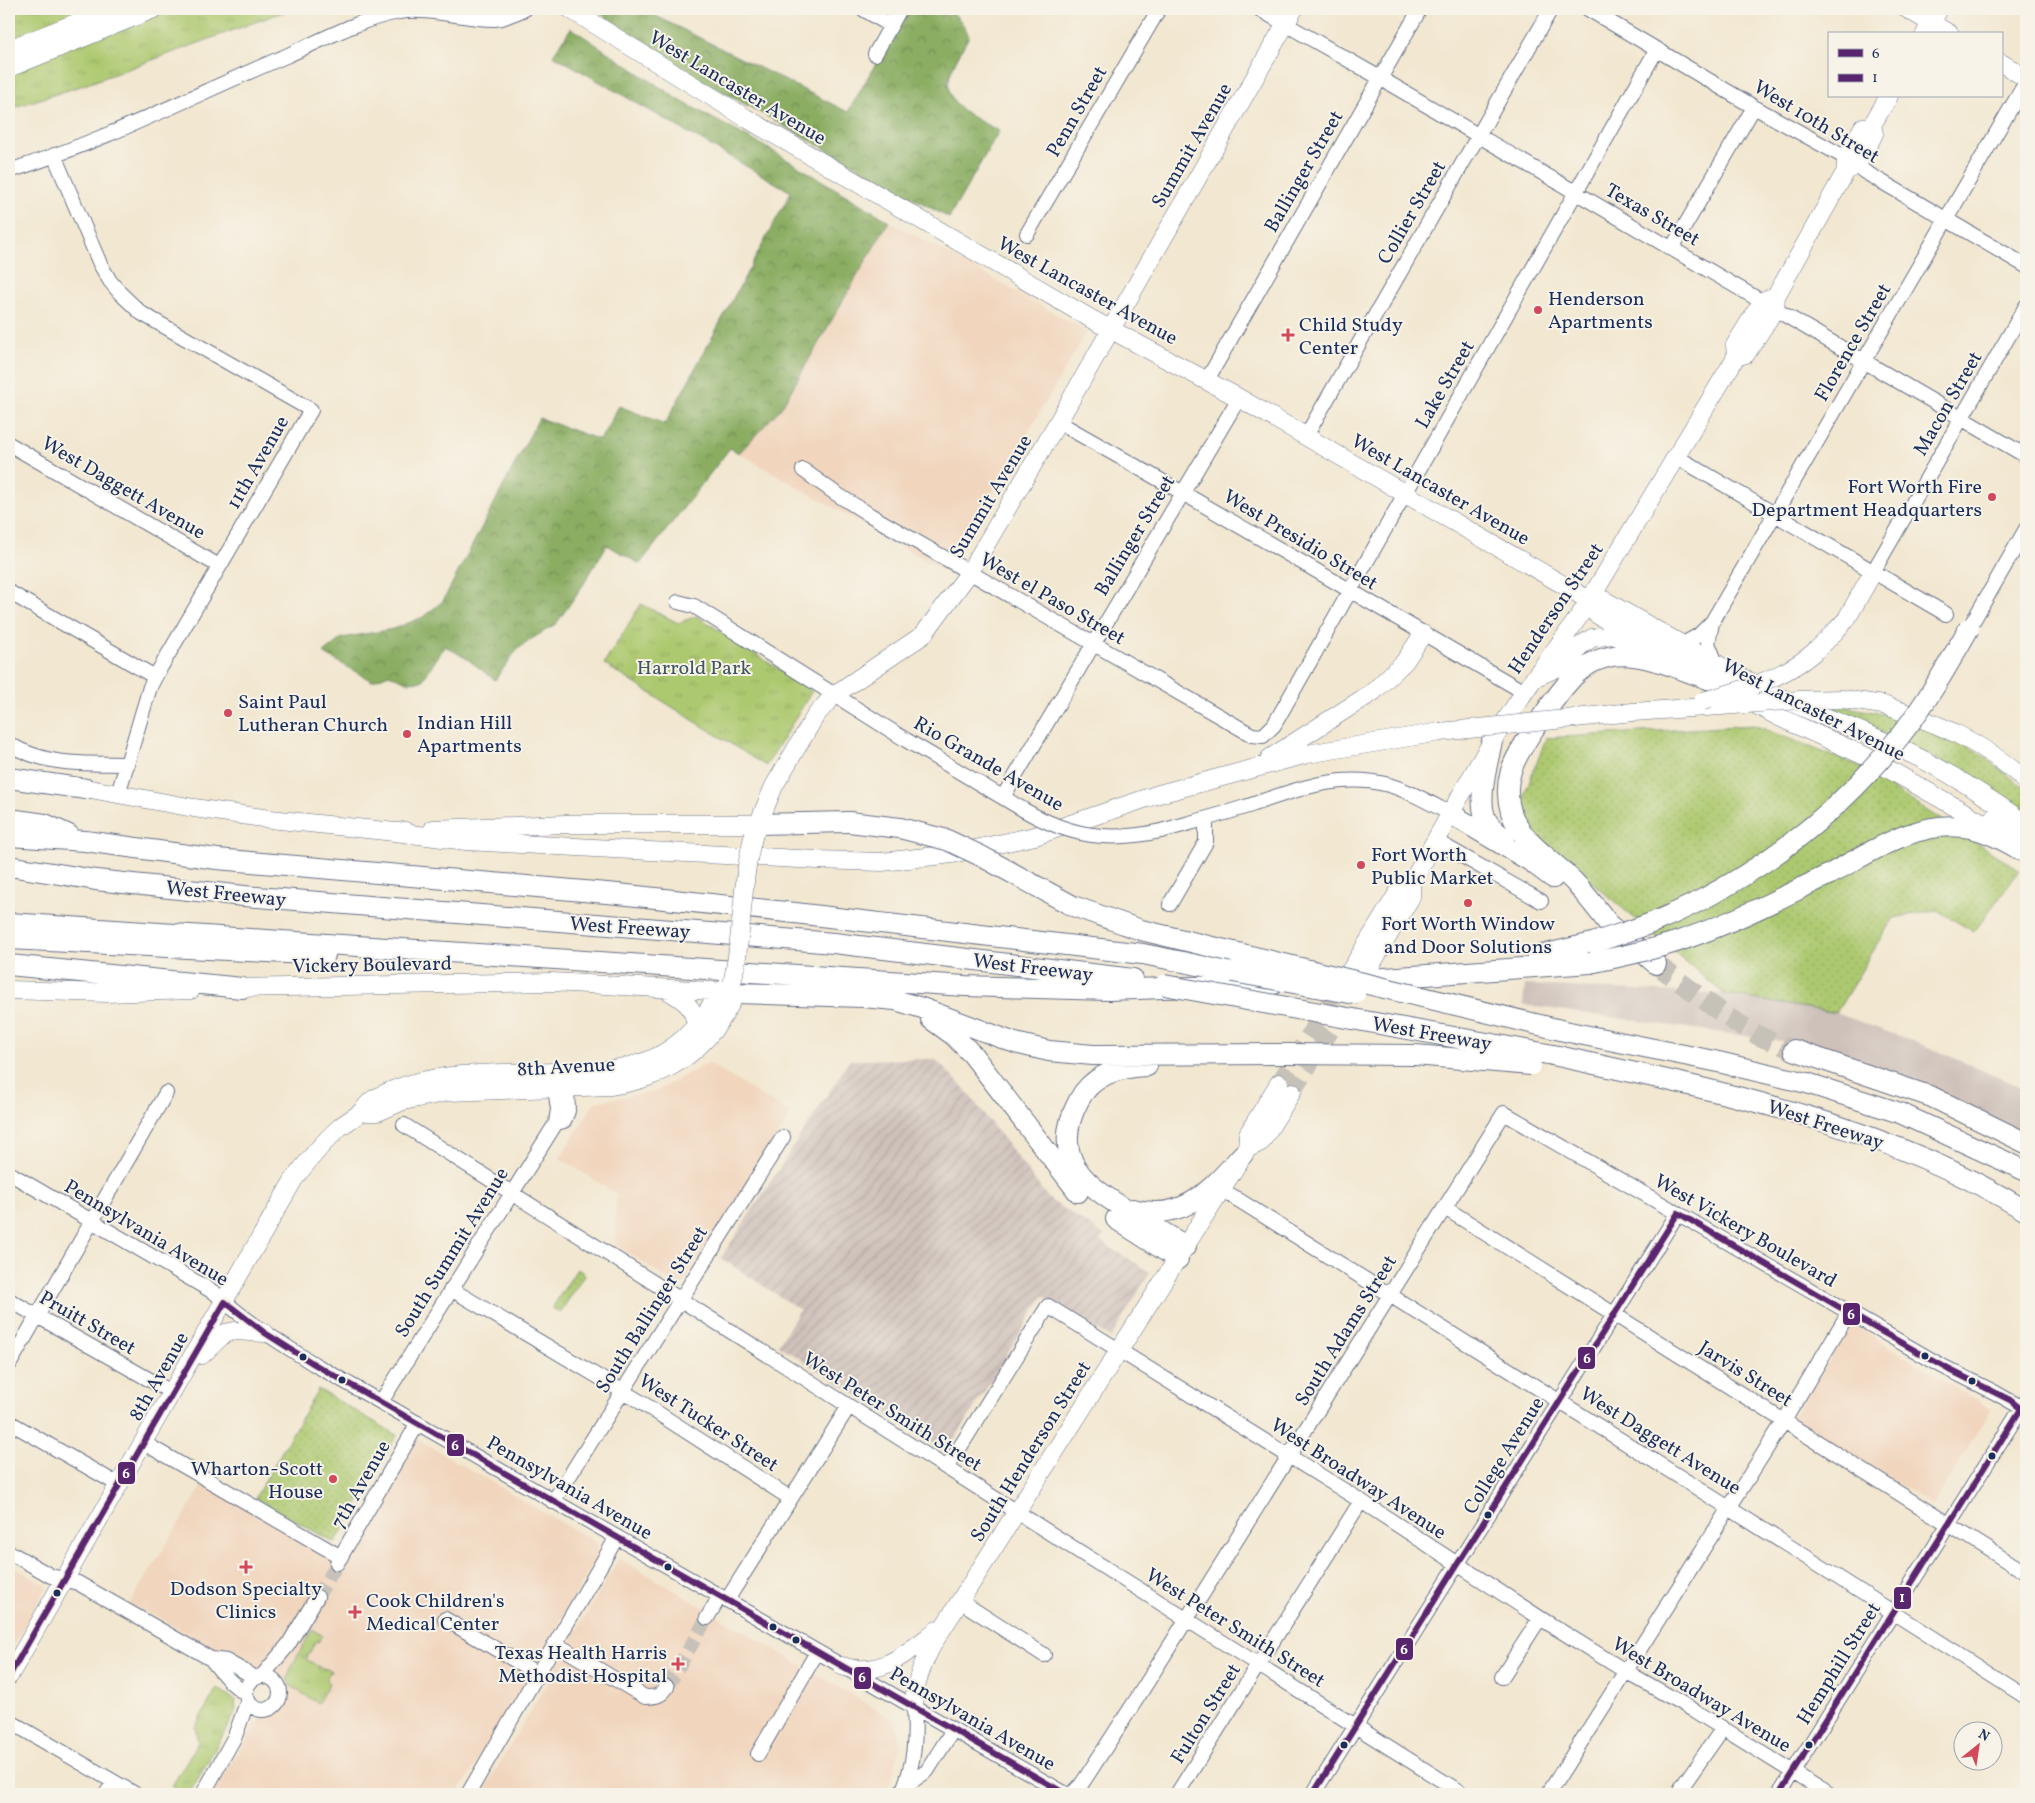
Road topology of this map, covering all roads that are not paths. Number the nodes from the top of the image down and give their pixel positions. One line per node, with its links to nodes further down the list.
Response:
1 (112, 9): 17 (main road)
2 (154, 9): 21 (main road)
3 (525, 9): 28 (street)
4 (862, 9): 15 (street)
5 (900, 9): 15 (street)
6 (1159, 9): 33 (street, Penn Street)
7 (1259, 9): 13 (street, Texas Street)
8 (1420, 9): 22 (street, Ballinger Street)
9 (1551, 9): 27 (street, Collier Street)
10 (1588, 9): 18 (street, West 10th Street)
11 (1906, 9): 14 (main road)
12 (576, 13): 38 (main road, West Lancaster Avenue)
13 (1290, 16): 22 (street, Texas Street); 38 (main road, Summit Avenue)
14 (1932, 22): 16 (main road)
15 (890, 25): 19 (street)
16 (1947, 32)
17 (9, 49)
18 (1657, 49): 26 (street, West 10th Street); 31 (street, Lake Street)
19 (875, 54)
20 (2002, 64): 23 (main road)
21 (9, 68)
22 (1380, 78): 27 (street, Texas Street); 40 (street, Ballinger Street)
23 (2026, 78)
24 (2026, 82): 32 (street, Florence Street)
25 (1888, 98): 29 (main road, Henderson Street)
26 (1754, 107): 29 (street, West 10th Street); 34 (street)
27 (1478, 135): 31 (street, Texas Street); 44 (street, Collier Street)
28 (54, 155): 30 (street); 53 (street, 11th Avenue)
29 (1850, 165): 32 (street, West 10th Street); 36 (main road, Henderson Street)
30 (9, 171)
31 (1576, 192): 34 (street, Texas Street); 49 (street, Lake Street)
32 (1946, 220): 35 (street, West 10th Street); 39 (street, Florence Street)
33 (1027, 234)
34 (1672, 248): 36 (street, Texas Street)
35 (2026, 266)
36 (1771, 302): 39 (street, Texas Street); 46 (main road, Henderson Street)
37 (2026, 306): 42 (street, Macon Street)
38 (1110, 330): 40 (main road, West Lancaster Avenue); 43 (main road, Summit Avenue)
39 (1864, 361): 42 (street, Texas Street); 51 (street, Florence Street)
40 (1207, 380): 41 (main road, West Lancaster Avenue)
41 (1239, 398): 44 (main road, West Lancaster Avenue); 50 (street, Ballinger Street)
42 (1962, 418): 47 (street, Texas Street); 54 (street, Macon Street)
43 (1058, 422): 50 (street, West Presidio Street); 55 (main road, Summit Avenue)
44 (1306, 436): 49 (main road, West Lancaster Avenue)
45 (9, 444): 53 (street, West Daggett Avenue)
46 (1675, 456): 51 (street); 58 (main road, Henderson Street)
47 (2026, 456)
48 (803, 470): 55 (street, West el Paso Street)
49 (1406, 492): 56 (street, Lake Street); 58 (main road, West Lancaster Avenue)
50 (1183, 493): 56 (street, West Presidio Street); 64 (street, Ballinger Street)
51 (1774, 515): 54 (street); 61 (street, Florence Street)
52 (2026, 529): 62 (street)
53 (219, 566): 69 (street, 11th Avenue)
54 (1873, 572): 60 (street); 72 (main road, bridge)
55 (969, 573): 64 (street, West el Paso Street); 71 (main road, Summit Avenue)
56 (1350, 591): 63 (street, West Presidio Street); 73 (street, Lake Street)
57 (9, 592): 69 (street)
58 (1590, 600): 65 (main road, West Lancaster Avenue); 66 (main road, West Lancaster Avenue); 68 (main road, Henderson Street)
59 (678, 602): 71 (street, Rio Grande Avenue)
60 (1946, 614)
61 (1712, 622): 65 (street, Florence Street); 67 (street, Florence Street)
62 (1969, 628): 106 (highway, bridge)
63 (1423, 634): 70 (street, West Presidio Street); 78 (main road)
64 (1094, 643): 73 (street, West el Paso Street); 84 (street, Ballinger Street)
65 (1681, 645): 67 (main road, West Lancaster Avenue)
66 (1656, 650): 67 (main road, West Lancaster Avenue); 68 (main road)
67 (1712, 670): 76 (main road, West Lancaster Avenue); 88 (main road, West Lancaster Avenue); 104 (highway)
68 (1536, 677): 70 (main road, Henderson Street)
69 (155, 678): 77 (street, 11th Avenue)
70 (1524, 692): 74 (main road, Henderson Street)
71 (834, 695): 84 (street, Rio Grande Avenue); 89 (main road, Summit Avenue)
72 (1669, 709): 78 (main road, bridge); 81 (main road, bridge)
73 (1262, 736)
74 (1492, 741): 85 (main road, Henderson Street); 96 (highway)
75 (9, 744): 77 (street)
76 (1867, 757): 92 (main road); 95 (main road, West Lancaster Avenue)
77 (128, 764): 83 (street, 11th Avenue)
78 (1250, 770): 90 (main road)
79 (9, 771): 82 (main road)
80 (9, 778): 82 (highway)
81 (2026, 781)
82 (86, 788): 83 (main road)
83 (118, 794): 90 (main road)
84 (1002, 797): 87 (street, Rio Grande Avenue, bridge)
85 (1451, 814): 87 (street, Rio Grande Avenue); 94 (main road, Henderson Street); 96 (highway)
86 (9, 819): 93 (highway)
87 (1206, 819): 102 (street)
88 (2026, 824)
89 (756, 829): 90 (main road); 115 (main road, Summit Avenue, bridge); 118 (highway, bridge)
90 (394, 832)
91 (9, 836): 93 (highway, West Freeway)
92 (2026, 840)
93 (85, 842): 118 (highway, West Freeway, bridge)
94 (1436, 842): 100 (main road, Henderson Street); 101 (street)
95 (2026, 851): 106 (highway, bridge)
96 (1530, 861): 104 (highway)
97 (9, 866): 99 (highway, West Freeway)
98 (9, 877): 99 (highway)
99 (96, 880): 122 (highway, West Freeway, bridge)
100 (1412, 884): 110 (main road, Henderson Street); 111 (main road, Henderson Street)
101 (1540, 901)
102 (1170, 904)
103 (9, 923): 107 (highway)
104 (1608, 923): 108 (highway)
105 (9, 940): 107 (highway)
106 (1591, 953): 107 (highway)
107 (582, 959)
108 (1656, 964)
109 (9, 965): 112 (highway)
110 (1367, 972)
111 (1349, 973)
112 (242, 988): 113 (main road, Vickery Boulevard); 114 (main road, Vickery Boulevard)
113 (662, 988): 115 (main road, Vickery Boulevard); 117 (main road)
114 (9, 990)
115 (726, 995): 116 (highway); 117 (main road, 8th Avenue); 123 (main road, 8th Avenue)
116 (878, 998): 120 (highway); 140 (highway)
117 (696, 1026): 125 (main road, 8th Avenue)
118 (1569, 1032): 131 (highway, West Freeway)
119 (1794, 1050): 129 (highway)
120 (1286, 1054): 122 (highway, bridge); 135 (highway)
121 (1286, 1088): 130 (main road, South Henderson Street)
122 (1705, 1088): 137 (highway, West Freeway)
123 (561, 1089): 125 (main road, 8th Avenue); 134 (street, South Summit Avenue)
124 (166, 1093): 139 (street)
125 (362, 1112): 145 (main road, 8th Avenue)
126 (1504, 1113): 136 (street, South Adams Street); 138 (street, West Vickery Boulevard)
127 (404, 1125): 134 (street, West Peter Smith Street)
128 (783, 1137): 143 (street, South Ballinger Street)
129 (2026, 1143)
130 (1245, 1152): 133 (main road, South Henderson Street); 135 (highway)
131 (2026, 1171)
132 (9, 1174): 139 (street, Pennsylvania Avenue)
133 (1221, 1189): 140 (main road, South Henderson Street); 142 (street, West Daggett Avenue)
134 (511, 1193): 141 (street, South Summit Avenue); 143 (street, West Peter Smith Street)
135 (1118, 1205): 140 (highway)
136 (1445, 1208): 142 (street, South Adams Street); 147 (street, Jarvis Street)
137 (2026, 1211)
138 (1678, 1213): 146 (street, West Vickery Boulevard); 147 (street, College Avenue)
139 (92, 1222): 145 (street, Pennsylvania Avenue); 148 (street)
140 (1182, 1253): 150 (main road, South Henderson Street)
141 (451, 1289): 153 (street, West Tucker Street); 155 (street, South Summit Avenue)
142 (1390, 1295): 156 (street, West Daggett Avenue); 163 (street, South Adams Street)
143 (680, 1299): 153 (street, South Ballinger Street); 157 (street, West Peter Smith Street)
144 (9, 1300): 148 (street, Pruitt Street)
145 (225, 1302): 149 (street, Pennsylvania Avenue); 152 (main road, 8th Avenue)
146 (1849, 1312): 158 (street, West Vickery Boulevard); 159 (street)
147 (1615, 1315): 156 (street, College Avenue); 159 (street, Jarvis Street)
148 (36, 1316): 151 (street); 154 (street, Pruitt Street)
149 (264, 1333): 152 (main road); 155 (street, Pennsylvania Avenue)
150 (1120, 1349): 163 (street, West Broadway Avenue); 164 (street, West Broadway Avenue); 170 (main road, South Henderson Street)
151 (9, 1365)
152 (187, 1368): 154 (main road, 8th Avenue)
153 (623, 1390): 166 (street, West Tucker Street); 168 (street, South Ballinger Street)
154 (173, 1393): 162 (main road, 8th Avenue)
155 (381, 1402): 161 (street, Pennsylvania Avenue)
156 (1560, 1402): 169 (street, West Daggett Avenue); 174 (street, College Avenue)
157 (849, 1406): 164 (street, West Peter Smith Street); 166 (street)
158 (2025, 1408): 171 (street, Hemphill Street)
159 (1784, 1421): 169 (street); 171 (street, Jarvis Street)
160 (9, 1422): 165 (street)
161 (418, 1424): 162 (street, 7th Avenue); 168 (street, Pennsylvania Avenue)
162 (144, 1443): 165 (main road, 8th Avenue)
163 (1289, 1456): 167 (street, West Broadway Avenue); 184 (street, South Adams Street)
164 (947, 1468): 170 (street, West Peter Smith Street)
165 (119, 1485): 176 (main road, 8th Avenue)
166 (790, 1498): 178 (street)
167 (1361, 1501): 174 (street, West Broadway Avenue); 192 (street, Fulton Street)
168 (554, 1502): 172 (street, Pennsylvania Avenue)
169 (1728, 1508): 180 (street, West Daggett Avenue); 193 (street)
170 (1016, 1512): 179 (main road, South Henderson Street); 184 (street, West Peter Smith Street)
171 (1950, 1525): 175 (street, Jarvis Street); 180 (street, Hemphill Street)
172 (617, 1537): 178 (street, Pennsylvania Avenue); 186 (street)
173 (9, 1552): 176 (street)
174 (1457, 1565): 182 (street, West Broadway Avenue); 205 (street, College Avenue)
175 (2026, 1573)
176 (64, 1581): 190 (street); 195 (main road, 8th Avenue)
177 (317, 1597): 187 (street)
178 (723, 1598): 181 (street); 188 (street, Pennsylvania Avenue)
179 (960, 1601): 185 (main road, South Henderson Street); 189 (street)
180 (1893, 1614): 201 (street, West Daggett Avenue); 210 (street, Hemphill Street)
181 (707, 1618)
182 (1540, 1618): 193 (street, West Broadway Avenue); 197 (street)
183 (445, 1619): 194 (street)
184 (1186, 1620): 192 (street, West Peter Smith Street); 219 (street, South Adams Street)
185 (945, 1624): 191 (main road); 202 (main road, South Henderson Street)
186 (556, 1644): 194 (street); 199 (street)
187 (288, 1645): 196 (street); 198 (street)
188 (817, 1652): 191 (street, Pennsylvania Avenue); 209 (street)
189 (1044, 1655)
190 (211, 1659): 196 (street); 200 (street)
191 (842, 1666): 202 (street, Pennsylvania Avenue)
192 (1258, 1666): 205 (street, West Peter Smith Street); 220 (street, Fulton Street)
193 (1626, 1671): 206 (street, West Broadway Avenue); 223 (street)
194 (538, 1674): 217 (street)
195 (9, 1676)
196 (259, 1677): 198 (street); 200 (street)
197 (1502, 1677)
198 (276, 1682): 203 (street)
199 (667, 1687)
200 (247, 1697): 203 (street); 208 (street)
201 (2026, 1697)
202 (914, 1707): 207 (street, Pennsylvania Avenue); 213 (street, South Henderson Street)
203 (262, 1710): 208 (street)
204 (9, 1721): 211 (street)
205 (1356, 1727): 221 (street, College Avenue); 222 (street, West Peter Smith Street)
206 (1723, 1728): 210 (street, West Broadway Avenue); 212 (street)
207 (953, 1730): 213 (street); 218 (street, Pennsylvania Avenue)
208 (235, 1736): 216 (street)
209 (758, 1754)
210 (1793, 1772): 224 (street, Hemphill Street); 225 (street, West Broadway Avenue)
211 (114, 1782): 214 (street); 215 (street)
212 (1680, 1788)
213 (903, 1790)
214 (106, 1794)
215 (135, 1794)
216 (203, 1794)
217 (468, 1794)
218 (1066, 1794)
219 (1072, 1794)
220 (1177, 1794)
221 (1314, 1794)
222 (1463, 1794)
223 (1548, 1794)
224 (1780, 1794)
225 (1828, 1794)

